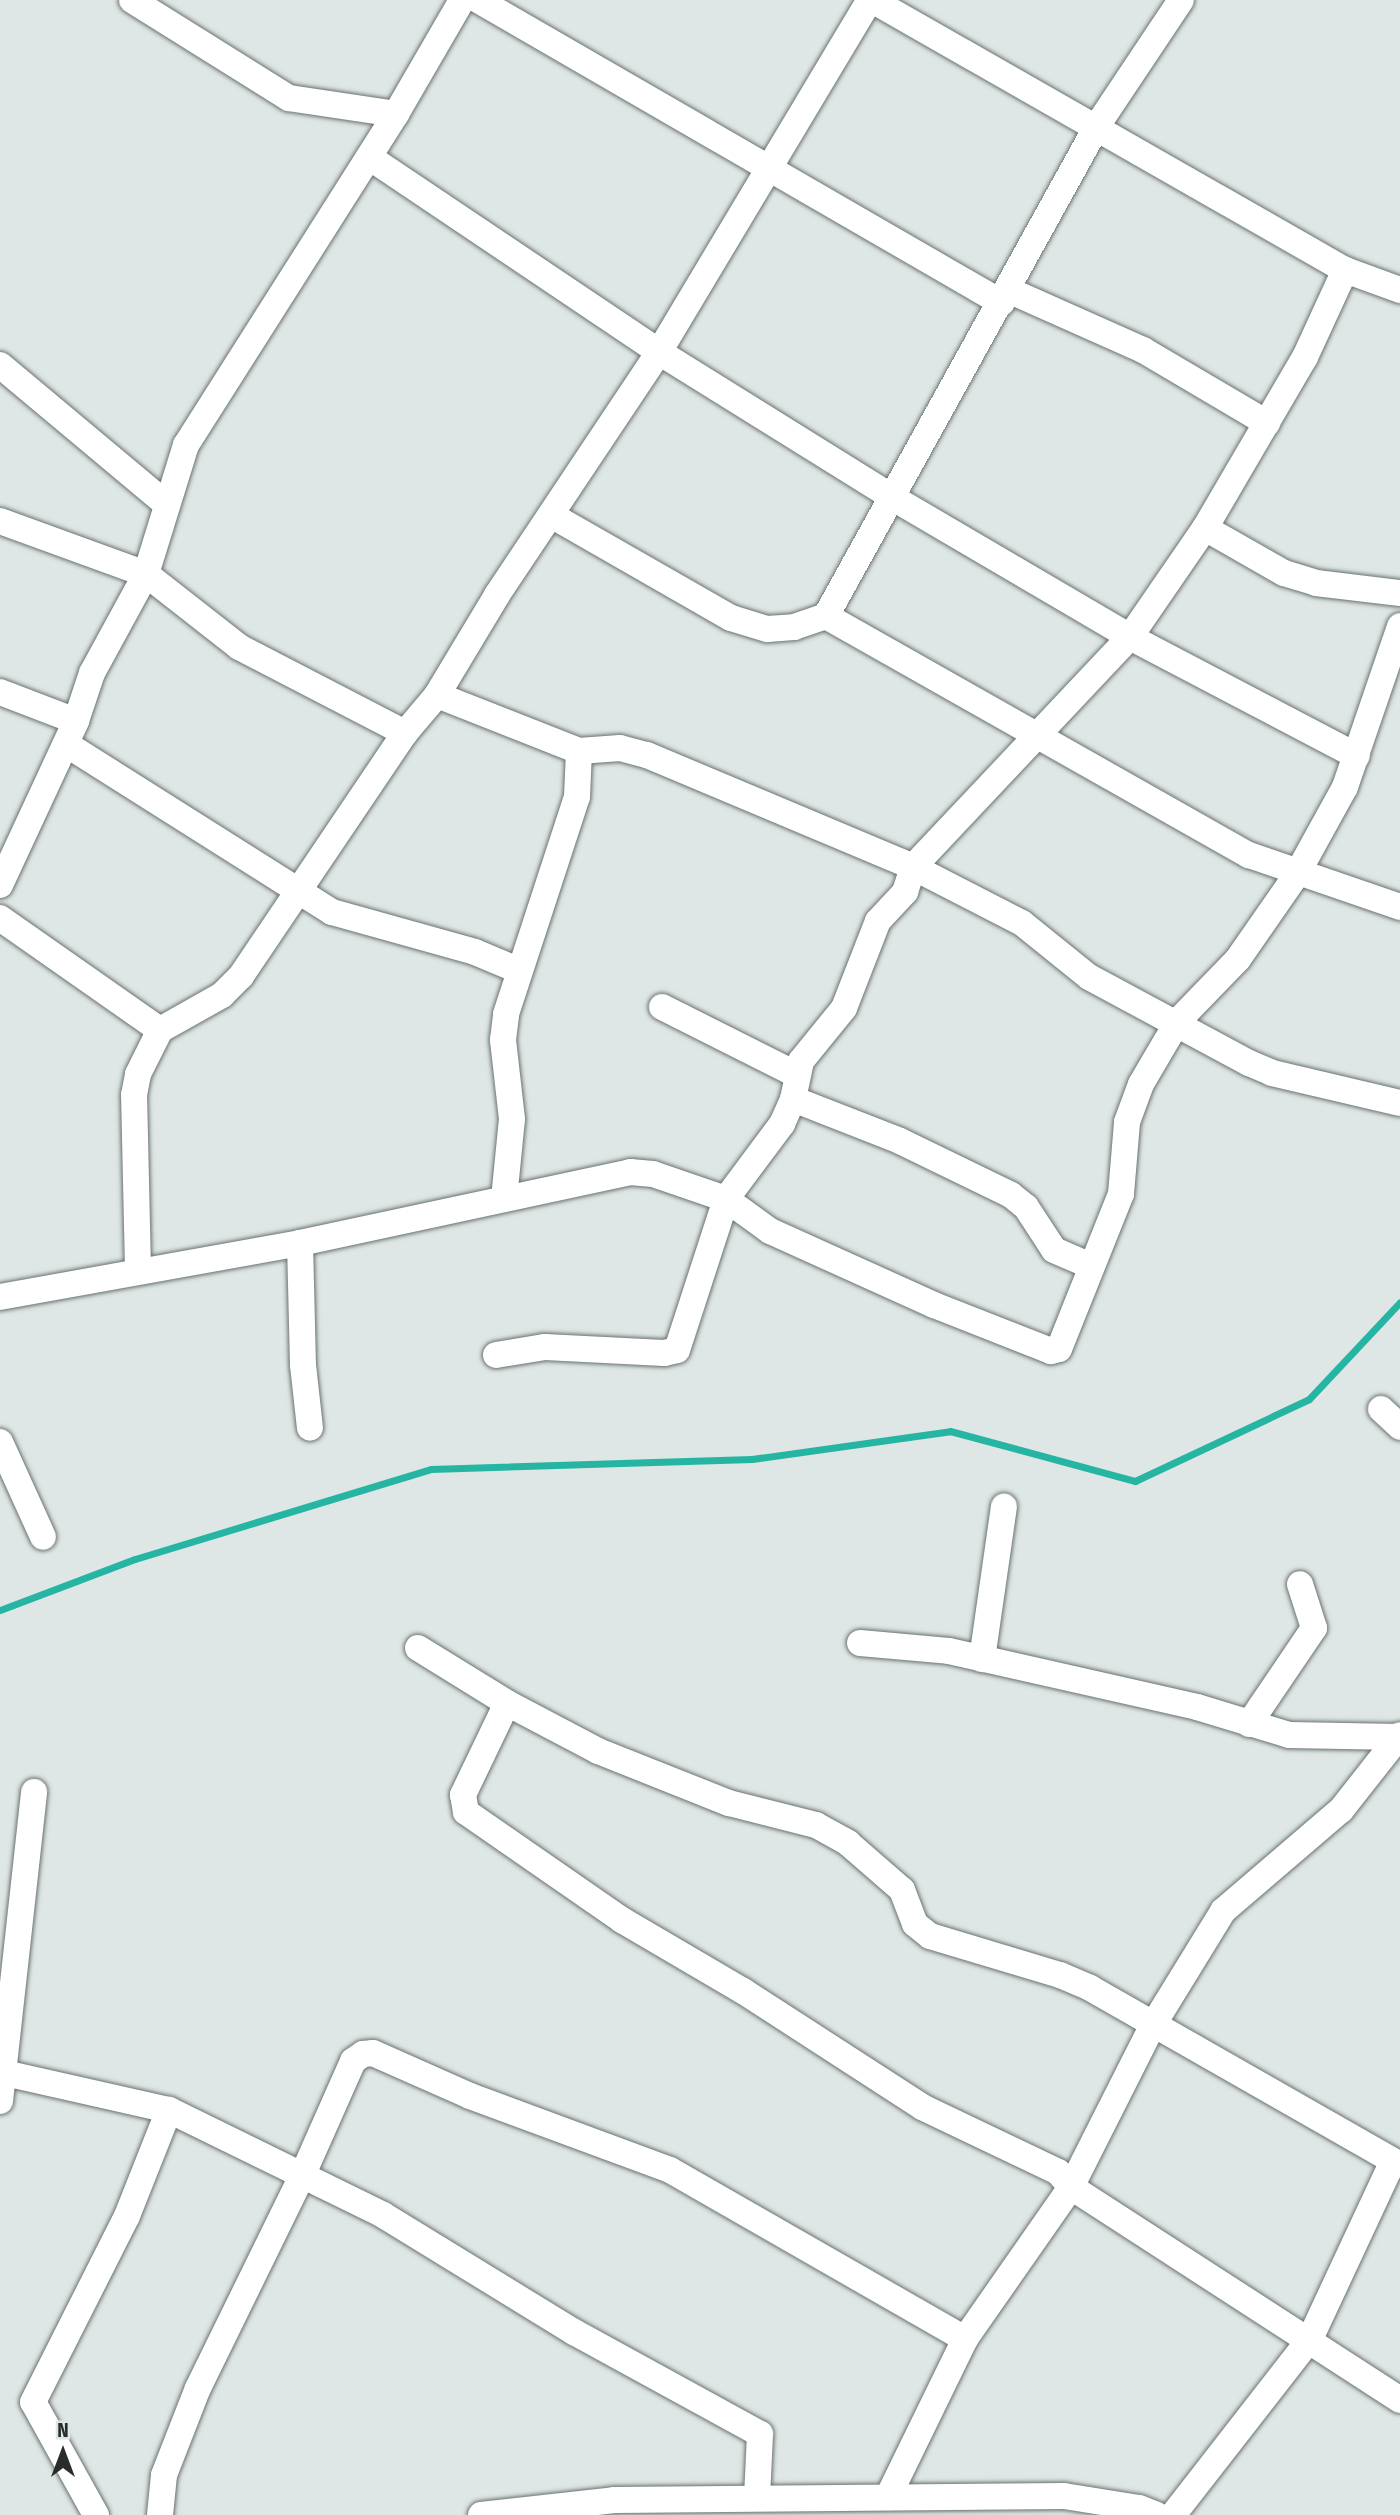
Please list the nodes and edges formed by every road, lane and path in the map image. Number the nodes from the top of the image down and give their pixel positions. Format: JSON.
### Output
{"nodes":[{"id":1,"x":132,"y":0,"type":"edge"},
{"id":2,"x":463,"y":0,"type":"edge"},
{"id":3,"x":478,"y":0,"type":"edge"},
{"id":4,"x":871,"y":0,"type":"edge"},
{"id":5,"x":1181,"y":0,"type":"edge"},
{"id":6,"x":396,"y":114,"type":"junction"},
{"id":7,"x":1097,"y":125,"type":"junction"},
{"id":8,"x":369,"y":157,"type":"junction"},
{"id":9,"x":768,"y":164,"type":"junction"},
{"id":10,"x":1345,"y":270,"type":"junction"},
{"id":11,"x":1400,"y":290,"type":"edge"},
{"id":12,"x":1005,"y":297,"type":"junction"},
{"id":13,"x":659,"y":352,"type":"junction"},
{"id":14,"x":0,"y":365,"type":"edge"},
{"id":15,"x":1267,"y":423,"type":"junction"},
{"id":16,"x":895,"y":499,"type":"junction"},
{"id":17,"x":166,"y":504,"type":"junction"},
{"id":18,"x":551,"y":515,"type":"junction"},
{"id":19,"x":0,"y":521,"type":"edge"},
{"id":20,"x":1205,"y":528,"type":"junction"},
{"id":21,"x":146,"y":574,"type":"junction"},
{"id":22,"x":1400,"y":593,"type":"edge"},
{"id":23,"x":827,"y":616,"type":"junction"},
{"id":24,"x":1400,"y":626,"type":"edge"},
{"id":25,"x":1130,"y":637,"type":"junction"},
{"id":26,"x":0,"y":692,"type":"edge"},
{"id":27,"x":438,"y":695,"type":"junction"},
{"id":28,"x":71,"y":732,"type":"junction"},
{"id":29,"x":405,"y":733,"type":"junction"},
{"id":30,"x":1041,"y":736,"type":"junction"},
{"id":31,"x":579,"y":751,"type":"junction"},
{"id":32,"x":1357,"y":756,"type":"junction"},
{"id":33,"x":913,"y":867,"type":"junction"},
{"id":34,"x":1297,"y":874,"type":"junction"},
{"id":35,"x":0,"y":885,"type":"edge"},
{"id":36,"x":296,"y":889,"type":"junction"},
{"id":37,"x":1400,"y":907,"type":"edge"},
{"id":38,"x":0,"y":918,"type":"edge"},
{"id":39,"x":518,"y":970,"type":"junction"},
{"id":40,"x":662,"y":1007,"type":"dead end"},
{"id":41,"x":1178,"y":1021,"type":"junction"},
{"id":42,"x":160,"y":1030,"type":"junction"},
{"id":43,"x":795,"y":1087,"type":"junction"},
{"id":44,"x":1400,"y":1103,"type":"edge"},
{"id":45,"x":504,"y":1199,"type":"junction"},
{"id":46,"x":726,"y":1199,"type":"junction"},
{"id":47,"x":300,"y":1243,"type":"junction"},
{"id":48,"x":1091,"y":1266,"type":"junction"},
{"id":49,"x":138,"y":1269,"type":"junction"},
{"id":50,"x":0,"y":1297,"type":"edge"},
{"id":51,"x":496,"y":1355,"type":"dead end"},
{"id":52,"x":1381,"y":1409,"type":"dead end"},
{"id":53,"x":1400,"y":1427,"type":"edge"},
{"id":54,"x":310,"y":1428,"type":"dead end"},
{"id":55,"x":0,"y":1443,"type":"edge"},
{"id":56,"x":1004,"y":1507,"type":"dead end"},
{"id":57,"x":43,"y":1537,"type":"dead end"},
{"id":58,"x":1300,"y":1584,"type":"dead end"},
{"id":59,"x":860,"y":1643,"type":"dead end"},
{"id":60,"x":418,"y":1648,"type":"dead end"},
{"id":61,"x":982,"y":1659,"type":"junction"},
{"id":62,"x":507,"y":1703,"type":"junction"},
{"id":63,"x":1249,"y":1724,"type":"junction"},
{"id":64,"x":1399,"y":1736,"type":"edge"},
{"id":65,"x":34,"y":1792,"type":"dead end"},
{"id":66,"x":1153,"y":2025,"type":"junction"},
{"id":67,"x":3,"y":2073,"type":"edge"},
{"id":68,"x":0,"y":2101,"type":"edge"},
{"id":69,"x":169,"y":2110,"type":"junction"},
{"id":70,"x":1397,"y":2163,"type":"edge"},
{"id":71,"x":303,"y":2174,"type":"junction"},
{"id":72,"x":1071,"y":2187,"type":"junction"},
{"id":73,"x":965,"y":2339,"type":"junction"},
{"id":74,"x":1310,"y":2339,"type":"junction"},
{"id":75,"x":1400,"y":2400,"type":"edge"},
{"id":76,"x":888,"y":2497,"type":"junction"},
{"id":77,"x":757,"y":2498,"type":"junction"},
{"id":78,"x":96,"y":2515,"type":"edge"},
{"id":79,"x":160,"y":2515,"type":"edge"},
{"id":80,"x":481,"y":2515,"type":"edge"},
{"id":81,"x":1157,"y":2515,"type":"edge"},
{"id":82,"x":1173,"y":2515,"type":"edge"}],
"edges":[{"from":1,"to":6,"type":"street"},
{"from":2,"to":6,"type":"street"},
{"from":3,"to":9,"type":"street"},
{"from":4,"to":7,"type":"street"},
{"from":4,"to":9,"type":"street"},
{"from":5,"to":7,"type":"street"},
{"from":6,"to":8,"type":"street"},
{"from":7,"to":10,"type":"street"},
{"from":7,"to":12,"type":"street"},
{"from":8,"to":13,"type":"street"},
{"from":8,"to":17,"type":"street"},
{"from":9,"to":12,"type":"street"},
{"from":9,"to":13,"type":"street"},
{"from":10,"to":11,"type":"street"},
{"from":10,"to":15,"type":"street"},
{"from":12,"to":15,"type":"street"},
{"from":12,"to":16,"type":"street"},
{"from":13,"to":16,"type":"street"},
{"from":13,"to":18,"type":"street"},
{"from":14,"to":17,"type":"street"},
{"from":15,"to":20,"type":"street"},
{"from":16,"to":23,"type":"street"},
{"from":16,"to":25,"type":"street"},
{"from":17,"to":21,"type":"street"},
{"from":18,"to":23,"type":"street"},
{"from":18,"to":27,"type":"street"},
{"from":19,"to":21,"type":"street"},
{"from":20,"to":22,"type":"street"},
{"from":20,"to":25,"type":"street"},
{"from":21,"to":28,"type":"street"},
{"from":21,"to":29,"type":"street"},
{"from":23,"to":30,"type":"street"},
{"from":24,"to":32,"type":"street"},
{"from":25,"to":30,"type":"street"},
{"from":25,"to":32,"type":"street"},
{"from":26,"to":28,"type":"street"},
{"from":27,"to":29,"type":"street"},
{"from":27,"to":31,"type":"street"},
{"from":28,"to":35,"type":"street"},
{"from":28,"to":36,"type":"street"},
{"from":29,"to":36,"type":"street"},
{"from":30,"to":33,"type":"street"},
{"from":30,"to":34,"type":"street"},
{"from":31,"to":33,"type":"street"},
{"from":31,"to":39,"type":"street"},
{"from":32,"to":34,"type":"street"},
{"from":33,"to":41,"type":"street"},
{"from":33,"to":43,"type":"street"},
{"from":34,"to":37,"type":"street"},
{"from":34,"to":41,"type":"street"},
{"from":36,"to":39,"type":"street"},
{"from":36,"to":42,"type":"street"},
{"from":38,"to":42,"type":"street"},
{"from":39,"to":45,"type":"street"},
{"from":40,"to":43,"type":"street"},
{"from":41,"to":44,"type":"street"},
{"from":41,"to":48,"type":"street"},
{"from":42,"to":49,"type":"street"},
{"from":43,"to":46,"type":"street"},
{"from":43,"to":48,"type":"street"},
{"from":45,"to":46,"type":"street"},
{"from":45,"to":47,"type":"street"},
{"from":46,"to":48,"type":"street"},
{"from":46,"to":51,"type":"street"},
{"from":47,"to":49,"type":"street"},
{"from":47,"to":54,"type":"street"},
{"from":49,"to":50,"type":"street"},
{"from":52,"to":53,"type":"street"},
{"from":55,"to":57,"type":"street"},
{"from":56,"to":61,"type":"street"},
{"from":58,"to":63,"type":"street"},
{"from":59,"to":61,"type":"street"},
{"from":60,"to":62,"type":"street"},
{"from":61,"to":63,"type":"street"},
{"from":62,"to":66,"type":"street"},
{"from":62,"to":72,"type":"street"},
{"from":63,"to":64,"type":"street"},
{"from":64,"to":66,"type":"street"},
{"from":65,"to":67,"type":"street"},
{"from":66,"to":70,"type":"street"},
{"from":66,"to":72,"type":"street"},
{"from":67,"to":68,"type":"street"},
{"from":67,"to":69,"type":"street"},
{"from":69,"to":71,"type":"street"},
{"from":69,"to":78,"type":"street"},
{"from":70,"to":74,"type":"street"},
{"from":71,"to":73,"type":"street"},
{"from":71,"to":77,"type":"street"},
{"from":71,"to":79,"type":"street"},
{"from":72,"to":73,"type":"street"},
{"from":72,"to":74,"type":"street"},
{"from":73,"to":76,"type":"street"},
{"from":74,"to":75,"type":"street"},
{"from":74,"to":82,"type":"street"},
{"from":76,"to":77,"type":"street"},
{"from":76,"to":81,"type":"street"},
{"from":77,"to":80,"type":"street"}]}
